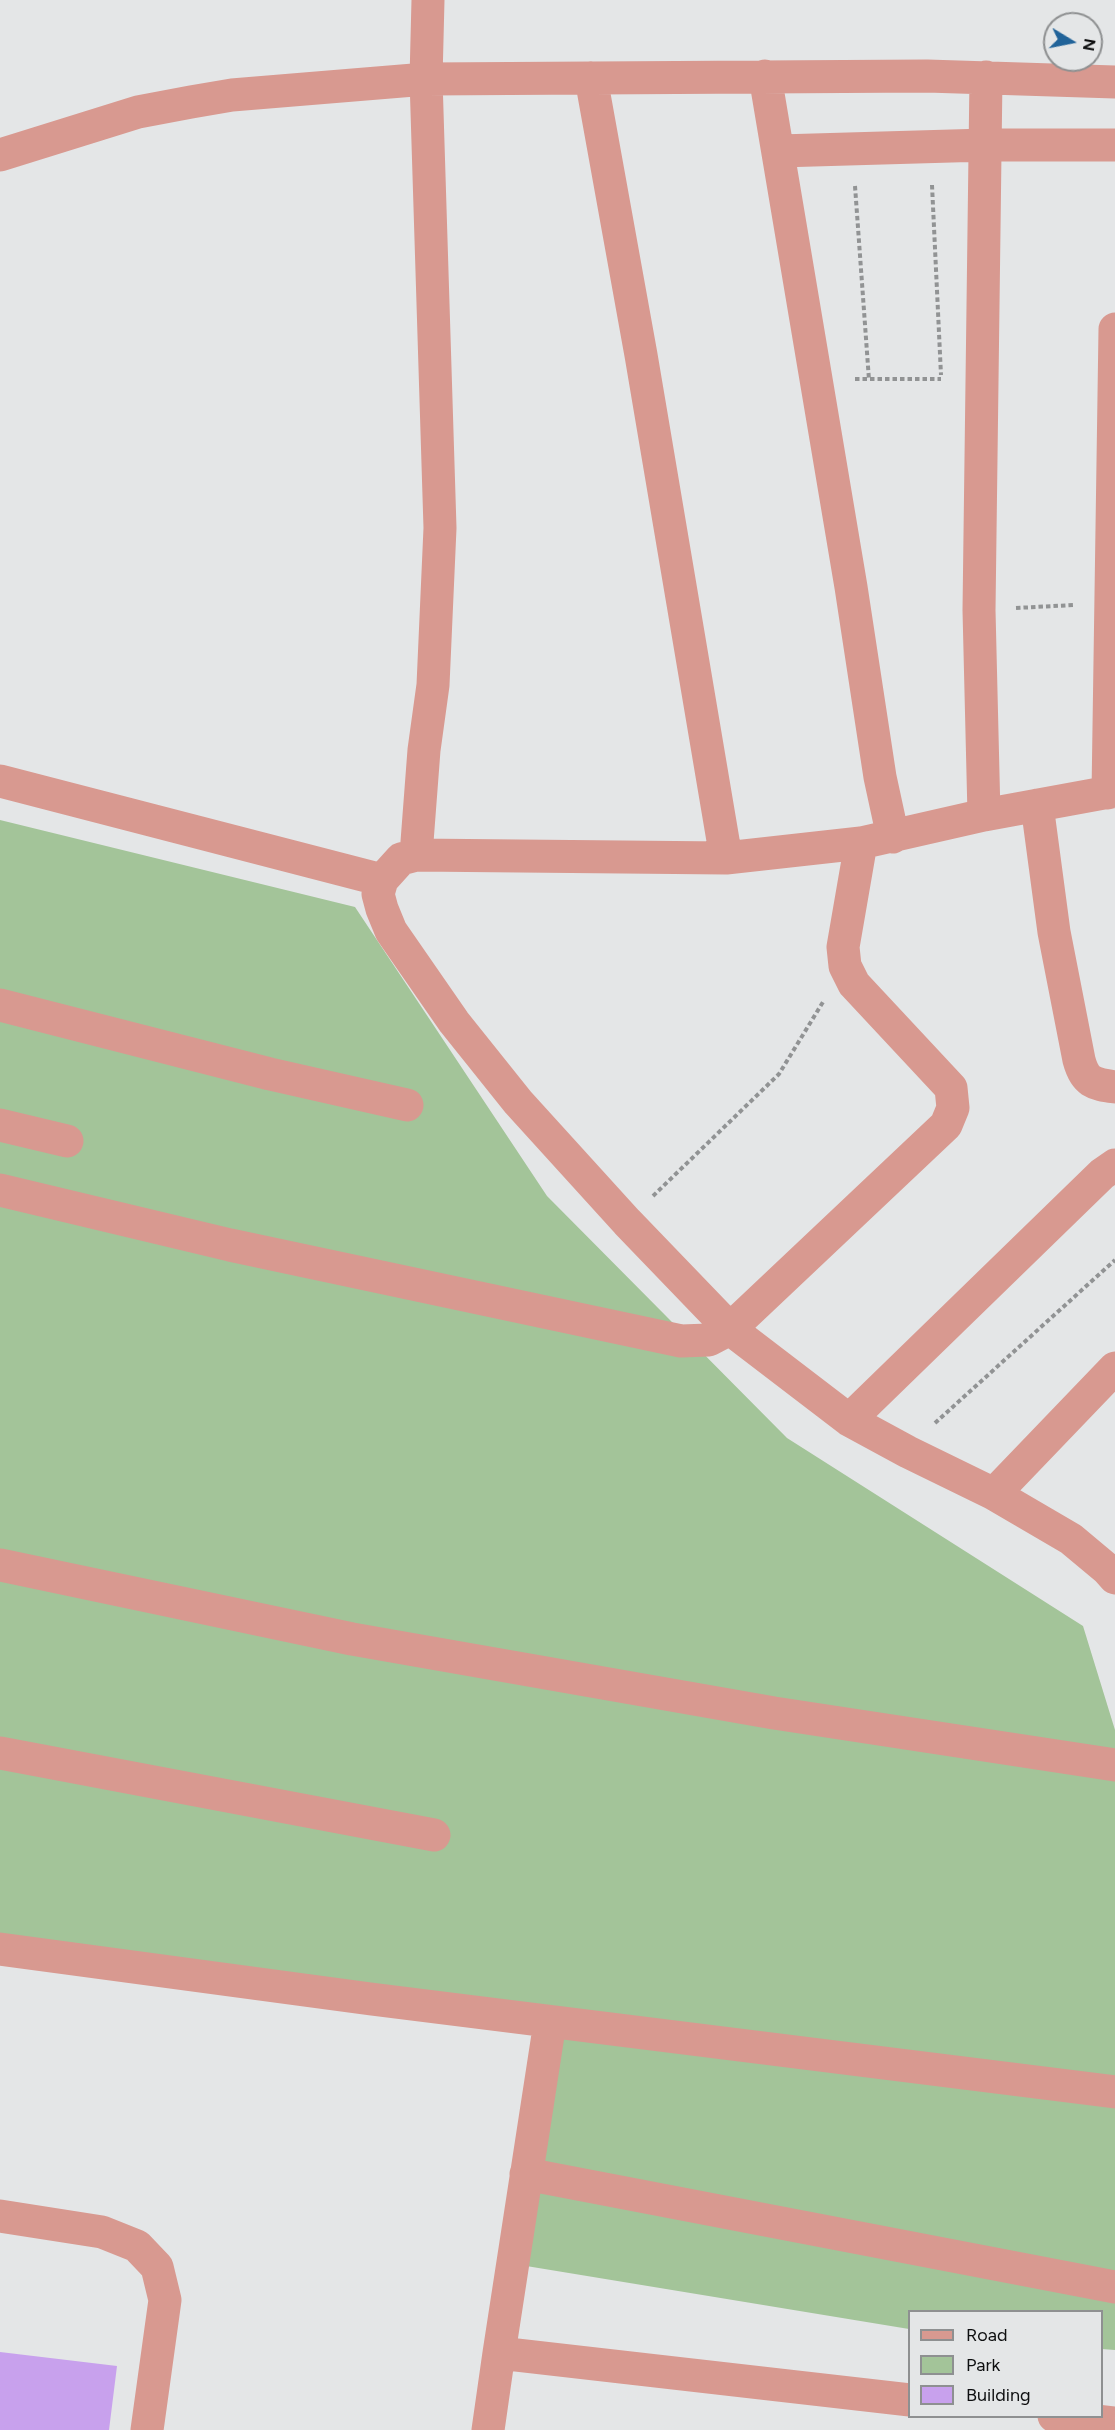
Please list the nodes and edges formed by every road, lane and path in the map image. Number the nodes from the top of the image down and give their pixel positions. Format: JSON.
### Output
{"nodes":[{"id":1,"x":428,"y":0,"type":"edge"},
{"id":2,"x":765,"y":76,"type":"junction"},
{"id":3,"x":986,"y":77,"type":"junction"},
{"id":4,"x":591,"y":78,"type":"junction"},
{"id":5,"x":426,"y":79,"type":"junction"},
{"id":6,"x":1115,"y":82,"type":"edge"},
{"id":7,"x":986,"y":145,"type":"junction"},
{"id":8,"x":1115,"y":145,"type":"edge"},
{"id":9,"x":930,"y":146,"type":"junction"},
{"id":10,"x":853,"y":149,"type":"junction"},
{"id":11,"x":778,"y":151,"type":"junction"},
{"id":12,"x":0,"y":155,"type":"edge"},
{"id":13,"x":1115,"y":329,"type":"edge"},
{"id":14,"x":1110,"y":603,"type":"junction"},
{"id":15,"x":979,"y":610,"type":"junction"},
{"id":16,"x":0,"y":781,"type":"edge"},
{"id":17,"x":1112,"y":792,"type":"edge"},
{"id":18,"x":1037,"y":805,"type":"junction"},
{"id":19,"x":984,"y":815,"type":"junction"},
{"id":20,"x":893,"y":837,"type":"junction"},
{"id":21,"x":861,"y":843,"type":"junction"},
{"id":22,"x":416,"y":855,"type":"junction"},
{"id":23,"x":726,"y":858,"type":"junction"},
{"id":24,"x":382,"y":880,"type":"junction"},
{"id":25,"x":845,"y":966,"type":"junction"},
{"id":26,"x":0,"y":1005,"type":"edge"},
{"id":27,"x":1115,"y":1087,"type":"edge"},
{"id":28,"x":407,"y":1105,"type":"dead end"},
{"id":29,"x":0,"y":1125,"type":"edge"},
{"id":30,"x":67,"y":1141,"type":"dead end"},
{"id":31,"x":1115,"y":1165,"type":"edge"},
{"id":32,"x":0,"y":1190,"type":"edge"},
{"id":33,"x":627,"y":1222,"type":"junction"},
{"id":34,"x":1115,"y":1260,"type":"edge"},
{"id":35,"x":730,"y":1329,"type":"junction"},
{"id":36,"x":1115,"y":1368,"type":"edge"},
{"id":37,"x":849,"y":1420,"type":"junction"},
{"id":38,"x":908,"y":1452,"type":"junction"},
{"id":39,"x":994,"y":1494,"type":"junction"},
{"id":40,"x":0,"y":1565,"type":"edge"},
{"id":41,"x":1115,"y":1578,"type":"edge"},
{"id":42,"x":0,"y":1753,"type":"edge"},
{"id":43,"x":1115,"y":1765,"type":"edge"},
{"id":44,"x":434,"y":1835,"type":"dead end"},
{"id":45,"x":0,"y":1949,"type":"edge"},
{"id":46,"x":550,"y":2022,"type":"junction"},
{"id":47,"x":1115,"y":2092,"type":"edge"},
{"id":48,"x":526,"y":2174,"type":"junction"},
{"id":49,"x":0,"y":2216,"type":"edge"},
{"id":50,"x":1115,"y":2287,"type":"edge"},
{"id":51,"x":499,"y":2353,"type":"junction"},
{"id":52,"x":908,"y":2400,"type":"edge"},
{"id":53,"x":1071,"y":2418,"type":"edge"},
{"id":54,"x":1115,"y":2423,"type":"edge"},
{"id":55,"x":147,"y":2430,"type":"edge"},
{"id":56,"x":489,"y":2430,"type":"edge"}],
"edges":[{"from":1,"to":5,"type":"street"},
{"from":2,"to":3,"type":"street"},
{"from":2,"to":4,"type":"street"},
{"from":2,"to":11,"type":"street"},
{"from":3,"to":6,"type":"street"},
{"from":3,"to":7,"type":"street"},
{"from":4,"to":5,"type":"street"},
{"from":4,"to":23,"type":"street"},
{"from":5,"to":12,"type":"street"},
{"from":5,"to":22,"type":"street"},
{"from":7,"to":8,"type":"street"},
{"from":7,"to":9,"type":"street"},
{"from":7,"to":15,"type":"street"},
{"from":9,"to":10,"type":"street"},
{"from":9,"to":10,"type":"path"},
{"from":10,"to":11,"type":"street"},
{"from":11,"to":20,"type":"street"},
{"from":13,"to":14,"type":"street"},
{"from":14,"to":15,"type":"path"},
{"from":14,"to":17,"type":"street"},
{"from":15,"to":19,"type":"street"},
{"from":16,"to":24,"type":"street"},
{"from":17,"to":18,"type":"street"},
{"from":18,"to":19,"type":"street"},
{"from":18,"to":27,"type":"street"},
{"from":19,"to":20,"type":"street"},
{"from":20,"to":21,"type":"street"},
{"from":21,"to":23,"type":"street"},
{"from":21,"to":25,"type":"street"},
{"from":22,"to":23,"type":"street"},
{"from":22,"to":24,"type":"street"},
{"from":24,"to":33,"type":"street"},
{"from":25,"to":33,"type":"path"},
{"from":25,"to":35,"type":"street"},
{"from":26,"to":28,"type":"street"},
{"from":29,"to":30,"type":"street"},
{"from":31,"to":37,"type":"street"},
{"from":32,"to":35,"type":"street"},
{"from":33,"to":35,"type":"street"},
{"from":34,"to":38,"type":"path"},
{"from":35,"to":37,"type":"street"},
{"from":36,"to":39,"type":"street"},
{"from":37,"to":38,"type":"street"},
{"from":38,"to":39,"type":"street"},
{"from":39,"to":41,"type":"street"},
{"from":40,"to":43,"type":"street"},
{"from":42,"to":44,"type":"street"},
{"from":45,"to":46,"type":"street"},
{"from":46,"to":47,"type":"street"},
{"from":46,"to":48,"type":"street"},
{"from":48,"to":50,"type":"street"},
{"from":48,"to":51,"type":"street"},
{"from":49,"to":55,"type":"street"},
{"from":51,"to":52,"type":"street"},
{"from":51,"to":56,"type":"street"},
{"from":53,"to":54,"type":"street"}]}
